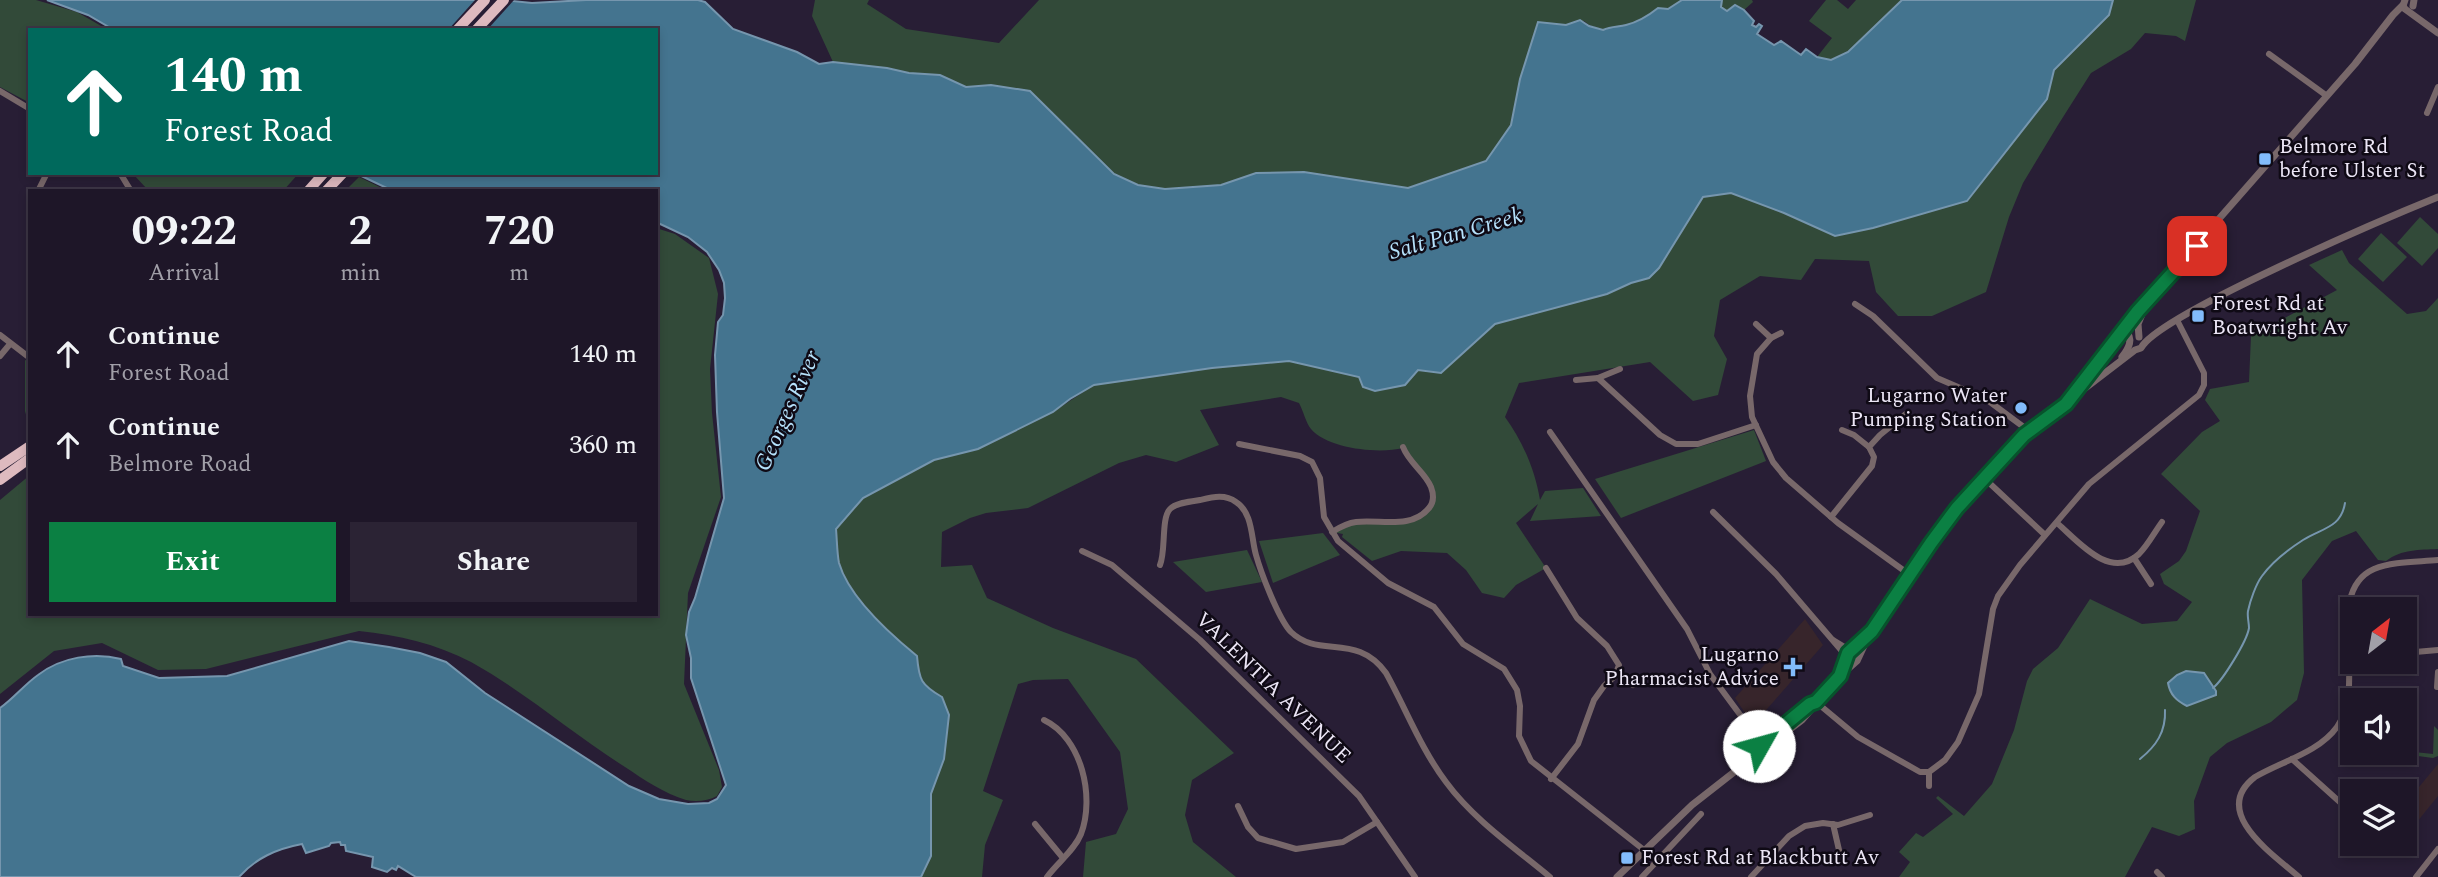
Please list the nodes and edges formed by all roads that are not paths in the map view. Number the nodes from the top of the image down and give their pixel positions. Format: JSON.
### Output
{"nodes":[{"id":1,"x":485,"y":0,"type":"edge"},
{"id":2,"x":504,"y":0,"type":"edge"},
{"id":3,"x":2408,"y":5,"type":"edge"},
{"id":4,"x":459,"y":28,"type":"edge"},
{"id":5,"x":478,"y":28,"type":"edge"},
{"id":6,"x":2438,"y":33,"type":"edge"},
{"id":7,"x":2269,"y":54,"type":"dead end"},
{"id":8,"x":2438,"y":87,"type":"edge"},
{"id":9,"x":0,"y":91,"type":"edge"},
{"id":10,"x":2327,"y":96,"type":"junction"},
{"id":11,"x":28,"y":108,"type":"edge"},
{"id":12,"x":2427,"y":113,"type":"dead end"},
{"id":13,"x":322,"y":175,"type":"edge"},
{"id":14,"x":340,"y":175,"type":"edge"},
{"id":15,"x":310,"y":189,"type":"edge"},
{"id":16,"x":328,"y":189,"type":"edge"},
{"id":17,"x":2438,"y":197,"type":"edge"},
{"id":18,"x":2147,"y":303,"type":"junction"},
{"id":19,"x":1855,"y":304,"type":"dead end"},
{"id":20,"x":2177,"y":320,"type":"junction"},
{"id":21,"x":1756,"y":324,"type":"dead end"},
{"id":22,"x":2125,"y":330,"type":"junction"},
{"id":23,"x":1781,"y":333,"type":"dead end"},
{"id":24,"x":0,"y":335,"type":"edge"},
{"id":25,"x":1771,"y":338,"type":"junction"},
{"id":26,"x":2141,"y":339,"type":"junction"},
{"id":27,"x":10,"y":344,"type":"junction"},
{"id":28,"x":2132,"y":345,"type":"junction"},
{"id":29,"x":0,"y":356,"type":"edge"},
{"id":30,"x":28,"y":357,"type":"edge"},
{"id":31,"x":1619,"y":369,"type":"dead end"},
{"id":32,"x":1598,"y":378,"type":"junction"},
{"id":33,"x":1576,"y":380,"type":"dead end"},
{"id":34,"x":2066,"y":404,"type":"junction"},
{"id":35,"x":1907,"y":412,"type":"dead end"},
{"id":36,"x":1756,"y":425,"type":"junction"},
{"id":37,"x":1842,"y":430,"type":"dead end"},
{"id":38,"x":2029,"y":431,"type":"junction"},
{"id":39,"x":1550,"y":432,"type":"dead end"},
{"id":40,"x":1239,"y":444,"type":"dead end"},
{"id":41,"x":28,"y":447,"type":"edge"},
{"id":42,"x":1403,"y":447,"type":"dead end"},
{"id":43,"x":1869,"y":447,"type":"junction"},
{"id":44,"x":28,"y":459,"type":"edge"},
{"id":45,"x":0,"y":466,"type":"edge"},
{"id":46,"x":1984,"y":478,"type":"junction"},
{"id":47,"x":0,"y":480,"type":"edge"},
{"id":48,"x":1713,"y":512,"type":"dead end"},
{"id":49,"x":1831,"y":517,"type":"junction"},
{"id":50,"x":2162,"y":522,"type":"dead end"},
{"id":51,"x":2057,"y":523,"type":"junction"},
{"id":52,"x":1332,"y":532,"type":"junction"},
{"id":53,"x":2045,"y":535,"type":"junction"},
{"id":54,"x":1082,"y":551,"type":"dead end"},
{"id":55,"x":2134,"y":558,"type":"junction"},
{"id":56,"x":2438,"y":560,"type":"edge"},
{"id":57,"x":1160,"y":565,"type":"dead end"},
{"id":58,"x":1546,"y":568,"type":"dead end"},
{"id":59,"x":1910,"y":575,"type":"junction"},
{"id":60,"x":2151,"y":584,"type":"dead end"},
{"id":61,"x":2350,"y":597,"type":"edge"},
{"id":62,"x":2438,"y":650,"type":"edge"},
{"id":63,"x":2417,"y":652,"type":"edge"},
{"id":64,"x":1852,"y":656,"type":"junction"},
{"id":65,"x":2438,"y":671,"type":"edge"},
{"id":66,"x":1617,"y":673,"type":"junction"},
{"id":67,"x":1633,"y":685,"type":"dead end"},
{"id":68,"x":2437,"y":687,"type":"edge"},
{"id":69,"x":1816,"y":702,"type":"junction"},
{"id":70,"x":1044,"y":720,"type":"dead end"},
{"id":71,"x":2340,"y":722,"type":"edge"},
{"id":72,"x":1764,"y":747,"type":"junction"},
{"id":73,"x":2292,"y":759,"type":"junction"},
{"id":74,"x":1929,"y":772,"type":"junction"},
{"id":75,"x":1551,"y":779,"type":"junction"},
{"id":76,"x":1929,"y":786,"type":"dead end"},
{"id":77,"x":2340,"y":802,"type":"edge"},
{"id":78,"x":1238,"y":806,"type":"dead end"},
{"id":79,"x":1701,"y":814,"type":"dead end"},
{"id":80,"x":1870,"y":815,"type":"dead end"},
{"id":81,"x":1377,"y":822,"type":"junction"},
{"id":82,"x":1035,"y":824,"type":"dead end"},
{"id":83,"x":1833,"y":824,"type":"junction"},
{"id":84,"x":1644,"y":850,"type":"junction"},
{"id":85,"x":1839,"y":850,"type":"dead end"},
{"id":86,"x":2438,"y":850,"type":"edge"},
{"id":87,"x":1063,"y":858,"type":"junction"},
{"id":88,"x":1047,"y":877,"type":"edge"},
{"id":89,"x":1415,"y":877,"type":"edge"},
{"id":90,"x":1550,"y":877,"type":"edge"},
{"id":91,"x":1616,"y":877,"type":"edge"},
{"id":92,"x":1642,"y":877,"type":"edge"},
{"id":93,"x":1751,"y":877,"type":"edge"},
{"id":94,"x":2299,"y":877,"type":"edge"},
{"id":95,"x":2416,"y":877,"type":"edge"}],
"edges":[{"from":1,"to":4,"type":"highway"},
{"from":2,"to":5,"type":"highway"},
{"from":3,"to":6,"type":"street"},
{"from":3,"to":10,"type":"street"},
{"from":7,"to":10,"type":"street"},
{"from":8,"to":12,"type":"street"},
{"from":9,"to":11,"type":"street"},
{"from":10,"to":18,"type":"street"},
{"from":13,"to":15,"type":"highway"},
{"from":14,"to":16,"type":"highway"},
{"from":17,"to":20,"type":"street"},
{"from":18,"to":22,"type":"street"},
{"from":18,"to":26,"type":"street"},
{"from":19,"to":38,"type":"street"},
{"from":20,"to":26,"type":"street"},
{"from":20,"to":51,"type":"street"},
{"from":21,"to":25,"type":"street"},
{"from":22,"to":28,"type":"street"},
{"from":22,"to":34,"type":"street"},
{"from":23,"to":25,"type":"street"},
{"from":24,"to":27,"type":"street"},
{"from":25,"to":36,"type":"street"},
{"from":26,"to":28,"type":"street"},
{"from":26,"to":28,"type":"street"},
{"from":27,"to":29,"type":"street"},
{"from":27,"to":30,"type":"street"},
{"from":28,"to":34,"type":"street"},
{"from":31,"to":32,"type":"street"},
{"from":32,"to":33,"type":"street"},
{"from":32,"to":36,"type":"street"},
{"from":34,"to":38,"type":"street"},
{"from":35,"to":43,"type":"street"},
{"from":36,"to":49,"type":"street"},
{"from":37,"to":43,"type":"street"},
{"from":38,"to":46,"type":"street"},
{"from":39,"to":72,"type":"street"},
{"from":40,"to":52,"type":"street"},
{"from":41,"to":45,"type":"highway"},
{"from":42,"to":52,"type":"street"},
{"from":43,"to":49,"type":"street"},
{"from":44,"to":47,"type":"highway"},
{"from":46,"to":53,"type":"street"},
{"from":46,"to":59,"type":"street"},
{"from":48,"to":64,"type":"street"},
{"from":49,"to":59,"type":"street"},
{"from":50,"to":55,"type":"street"},
{"from":51,"to":53,"type":"street"},
{"from":51,"to":55,"type":"street"},
{"from":52,"to":75,"type":"street"},
{"from":53,"to":74,"type":"street"},
{"from":54,"to":81,"type":"street","name":"VALENTIA AVENUE"},
{"from":55,"to":60,"type":"street"},
{"from":56,"to":61,"type":"street"},
{"from":57,"to":90,"type":"street"},
{"from":58,"to":66,"type":"street"},
{"from":59,"to":64,"type":"street"},
{"from":62,"to":63,"type":"street"},
{"from":64,"to":69,"type":"street"},
{"from":65,"to":68,"type":"street"},
{"from":66,"to":67,"type":"street"},
{"from":66,"to":75,"type":"street"},
{"from":69,"to":72,"type":"street"},
{"from":69,"to":74,"type":"street"},
{"from":70,"to":87,"type":"street"},
{"from":71,"to":73,"type":"street"},
{"from":72,"to":84,"type":"street"},
{"from":73,"to":77,"type":"street"},
{"from":73,"to":94,"type":"street"},
{"from":74,"to":76,"type":"street"},
{"from":75,"to":84,"type":"street"},
{"from":78,"to":81,"type":"street"},
{"from":79,"to":92,"type":"street"},
{"from":80,"to":83,"type":"street"},
{"from":81,"to":89,"type":"street","name":"VALENTIA AVENUE"},
{"from":82,"to":87,"type":"street"},
{"from":83,"to":85,"type":"street"},
{"from":83,"to":93,"type":"street"},
{"from":84,"to":91,"type":"street"},
{"from":86,"to":95,"type":"street"},
{"from":87,"to":88,"type":"street"}]}
